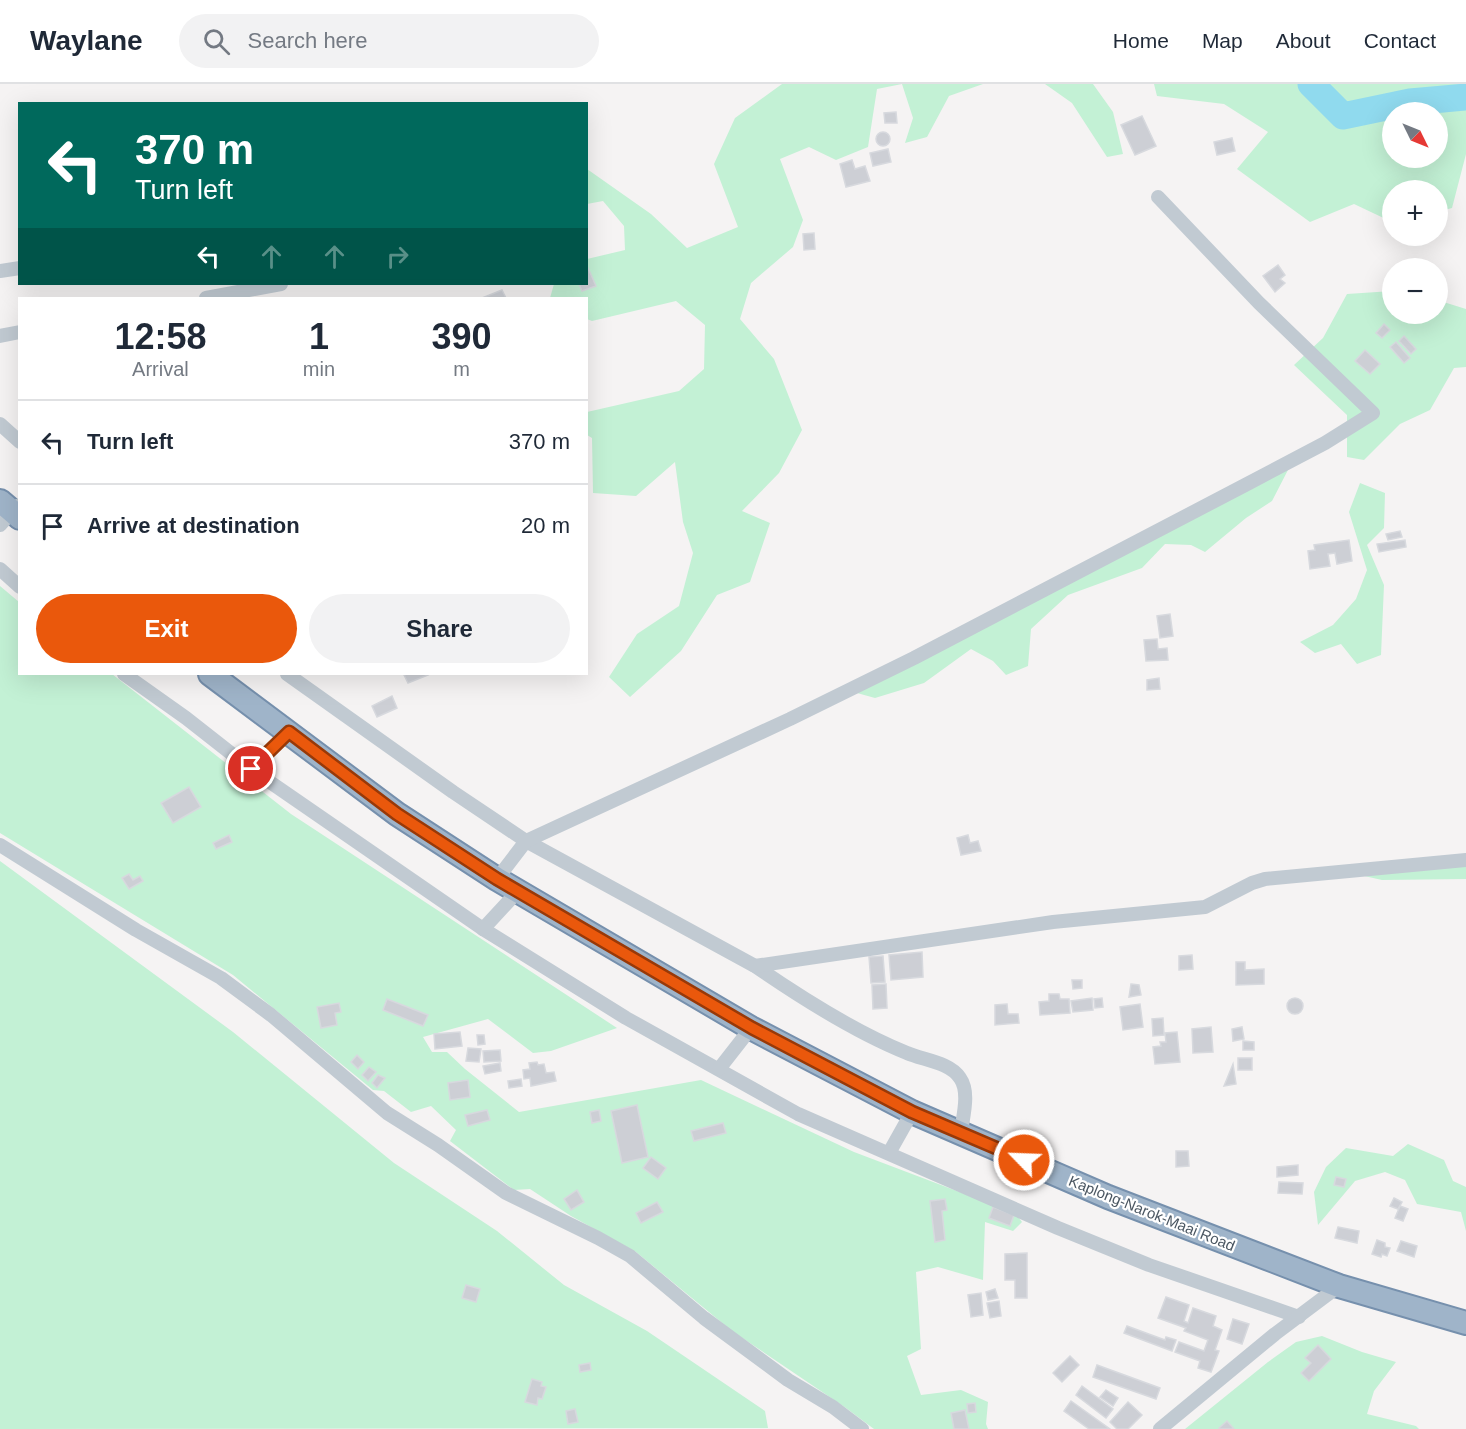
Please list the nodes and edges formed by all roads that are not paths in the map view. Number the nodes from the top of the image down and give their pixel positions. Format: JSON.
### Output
{"nodes":[{"id":1,"x":1158,"y":197,"type":"dead end"},
{"id":2,"x":18,"y":268,"type":"edge"},
{"id":3,"x":0,"y":271,"type":"edge"},
{"id":4,"x":276,"y":285,"type":"edge"},
{"id":5,"x":211,"y":297,"type":"edge"},
{"id":6,"x":18,"y":333,"type":"edge"},
{"id":7,"x":0,"y":336,"type":"edge"},
{"id":8,"x":0,"y":424,"type":"edge"},
{"id":9,"x":18,"y":440,"type":"edge"},
{"id":10,"x":0,"y":569,"type":"edge"},
{"id":11,"x":18,"y":585,"type":"edge"},
{"id":12,"x":125,"y":675,"type":"edge"},
{"id":13,"x":211,"y":675,"type":"edge"},
{"id":14,"x":288,"y":675,"type":"edge"},
{"id":15,"x":289,"y":732,"type":"junction"},
{"id":16,"x":251,"y":769,"type":"junction"},
{"id":17,"x":526,"y":841,"type":"junction"},
{"id":18,"x":0,"y":845,"type":"edge"},
{"id":19,"x":1466,"y":860,"type":"edge"},
{"id":20,"x":497,"y":879,"type":"junction"},
{"id":21,"x":519,"y":890,"type":"junction"},
{"id":22,"x":483,"y":929,"type":"junction"},
{"id":23,"x":755,"y":966,"type":"junction"},
{"id":24,"x":752,"y":1028,"type":"junction"},
{"id":25,"x":719,"y":1069,"type":"junction"},
{"id":26,"x":912,"y":1112,"type":"junction"},
{"id":27,"x":961,"y":1132,"type":"junction"},
{"id":28,"x":889,"y":1153,"type":"junction"},
{"id":29,"x":1339,"y":1286,"type":"junction"},
{"id":30,"x":1299,"y":1317,"type":"junction"},
{"id":31,"x":1466,"y":1323,"type":"edge"},
{"id":32,"x":862,"y":1429,"type":"edge"},
{"id":33,"x":1160,"y":1429,"type":"edge"}],
"edges":[{"from":1,"to":17,"type":"street"},
{"from":2,"to":3,"type":"street"},
{"from":4,"to":5,"type":"street"},
{"from":6,"to":7,"type":"street"},
{"from":8,"to":9,"type":"street"},
{"from":10,"to":11,"type":"street"},
{"from":12,"to":16,"type":"street"},
{"from":13,"to":15,"type":"highway","name":"Kaplong-Narok-Maai Road"},
{"from":14,"to":17,"type":"street"},
{"from":15,"to":16,"type":"street"},
{"from":15,"to":20,"type":"highway","name":"Kaplong-Narok-Maai Road"},
{"from":16,"to":22,"type":"street"},
{"from":17,"to":20,"type":"street"},
{"from":17,"to":23,"type":"street"},
{"from":18,"to":32,"type":"street"},
{"from":19,"to":23,"type":"street"},
{"from":20,"to":21,"type":"highway","name":"Kaplong-Narok-Maai Road"},
{"from":21,"to":22,"type":"street"},
{"from":21,"to":24,"type":"highway","name":"Kaplong-Narok-Maai Road"},
{"from":22,"to":25,"type":"street"},
{"from":23,"to":27,"type":"street"},
{"from":24,"to":25,"type":"street"},
{"from":24,"to":26,"type":"highway","name":"Kaplong-Narok-Maai Road"},
{"from":25,"to":28,"type":"street"},
{"from":26,"to":27,"type":"highway","name":"Kaplong-Narok-Maai Road"},
{"from":26,"to":28,"type":"street"},
{"from":27,"to":29,"type":"highway","name":"Kaplong-Narok-Maai Road"},
{"from":28,"to":30,"type":"street"},
{"from":29,"to":30,"type":"street"},
{"from":29,"to":31,"type":"highway","name":"Kaplong-Narok-Maai Road"},
{"from":30,"to":33,"type":"street"}]}
